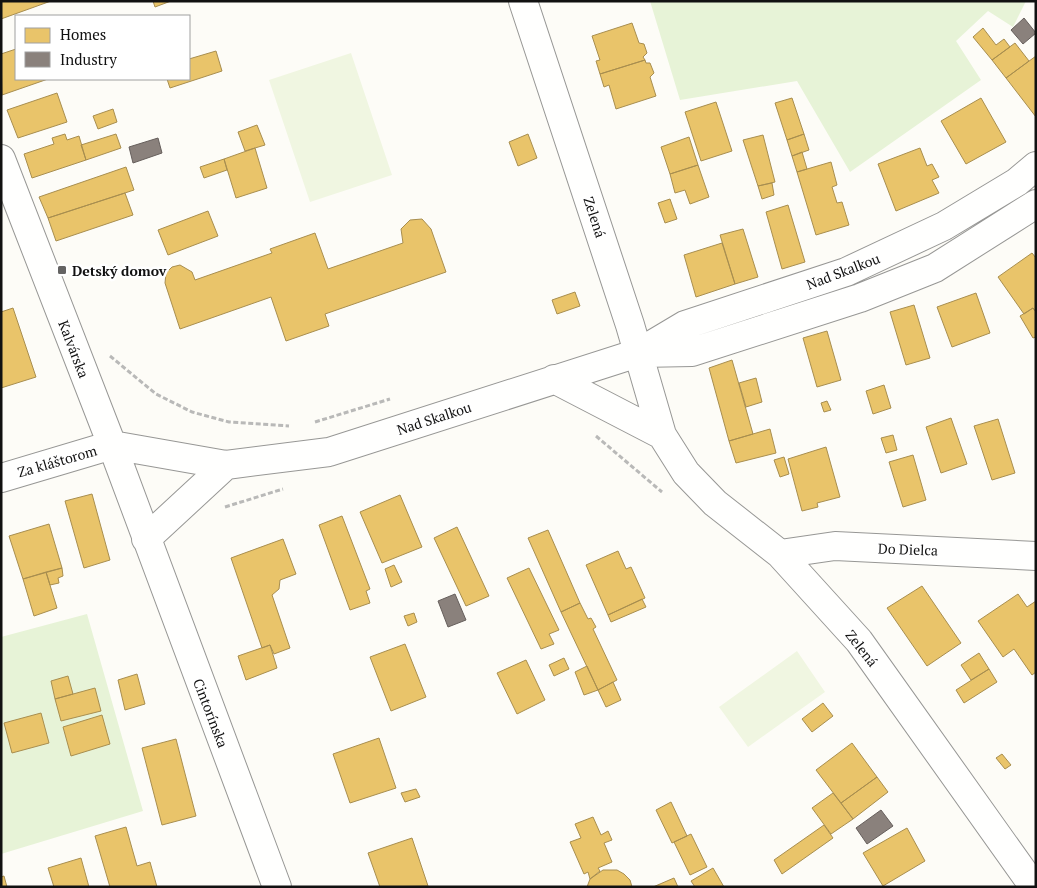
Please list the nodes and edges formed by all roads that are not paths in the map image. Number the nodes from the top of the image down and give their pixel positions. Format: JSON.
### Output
{"nodes":[{"id":1,"x":523,"y":1,"type":"edge"},
{"id":2,"x":1,"y":159,"type":"edge"},
{"id":3,"x":1036,"y":166,"type":"edge"},
{"id":4,"x":1036,"y":204,"type":"edge"},
{"id":5,"x":638,"y":353,"type":"junction"},
{"id":6,"x":554,"y":379,"type":"junction"},
{"id":7,"x":662,"y":435,"type":"junction"},
{"id":8,"x":112,"y":445,"type":"junction"},
{"id":9,"x":226,"y":465,"type":"junction"},
{"id":10,"x":1,"y":478,"type":"edge"},
{"id":11,"x":146,"y":539,"type":"junction"},
{"id":12,"x":780,"y":554,"type":"junction"},
{"id":13,"x":1036,"y":556,"type":"edge"},
{"id":14,"x":277,"y":887,"type":"edge"},
{"id":15,"x":1034,"y":887,"type":"edge"}],
"edges":[{"from":1,"to":5,"type":"street","name":"Zelená"},
{"from":2,"to":8,"type":"street","name":"Kalvárska"},
{"from":3,"to":5,"type":"street","name":"Nad Skalkou"},
{"from":4,"to":5,"type":"street","name":"Nad Skalkou"},
{"from":5,"to":6,"type":"street","name":"Nad Skalkou"},
{"from":5,"to":7,"type":"street","name":"Zelená"},
{"from":6,"to":7,"type":"street"},
{"from":6,"to":9,"type":"street","name":"Nad Skalkou"},
{"from":7,"to":12,"type":"street","name":"Zelená"},
{"from":8,"to":9,"type":"street","name":"Nad Skalkou"},
{"from":8,"to":10,"type":"street","name":"Za kláštorom"},
{"from":8,"to":11,"type":"street","name":"Kalvárska"},
{"from":9,"to":11,"type":"street"},
{"from":11,"to":14,"type":"street","name":"Cintorínska"},
{"from":12,"to":13,"type":"street","name":"Do Dielca"},
{"from":12,"to":15,"type":"street","name":"Zelená"}]}
